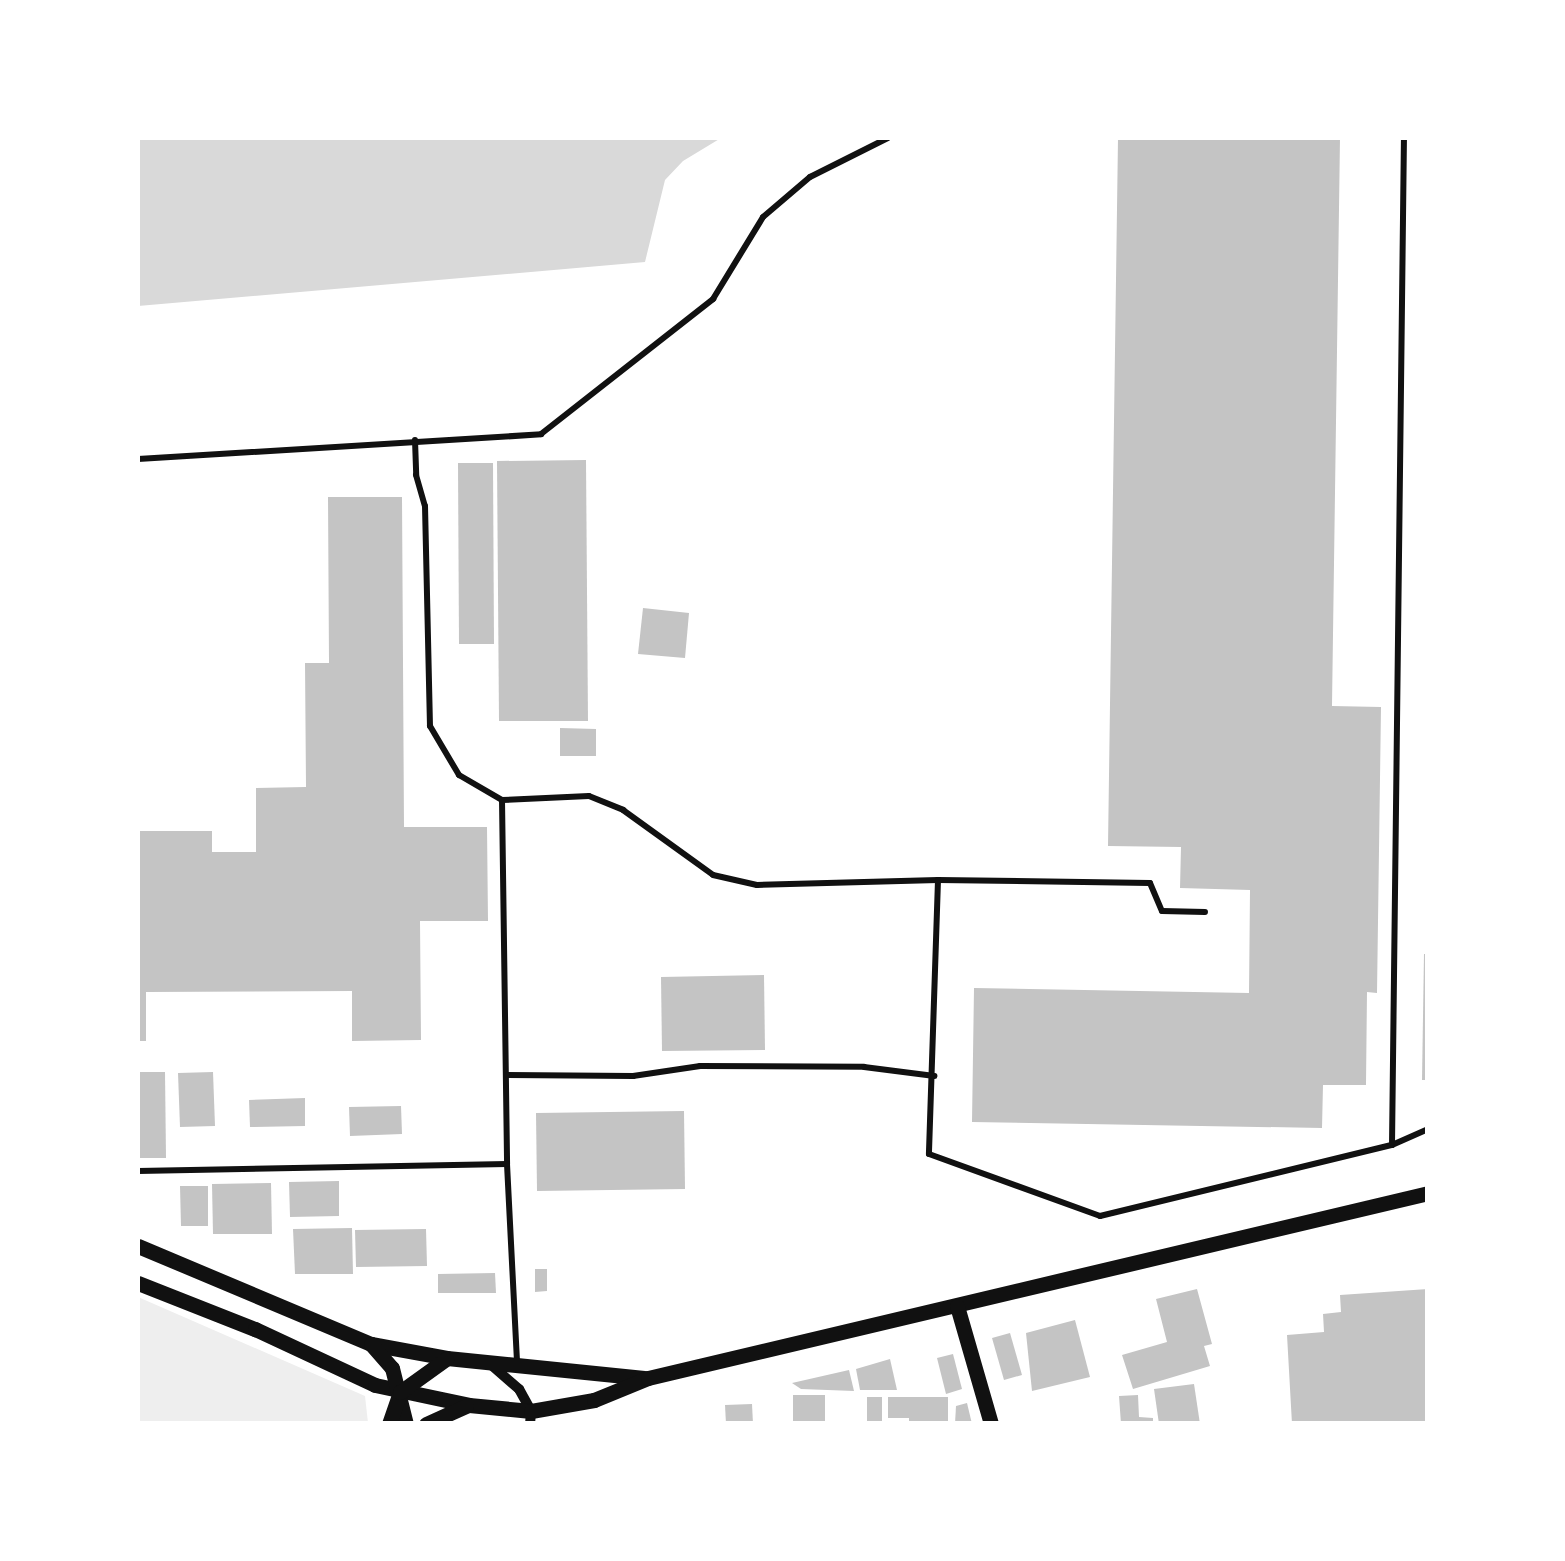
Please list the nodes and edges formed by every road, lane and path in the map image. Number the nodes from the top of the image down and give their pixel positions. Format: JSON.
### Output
{"nodes":[{"id":1,"x":888,"y":138,"type":"edge"},
{"id":2,"x":1404,"y":138,"type":"edge"},
{"id":3,"x":415,"y":440,"type":"junction"},
{"id":4,"x":138,"y":459,"type":"edge"},
{"id":5,"x":502,"y":800,"type":"junction"},
{"id":6,"x":938,"y":880,"type":"junction"},
{"id":7,"x":1204,"y":912,"type":"dead end"},
{"id":8,"x":506,"y":1075,"type":"junction"},
{"id":9,"x":934,"y":1076,"type":"junction"},
{"id":10,"x":1428,"y":1129,"type":"edge"},
{"id":11,"x":1392,"y":1146,"type":"junction"},
{"id":12,"x":507,"y":1164,"type":"junction"},
{"id":13,"x":138,"y":1170,"type":"edge"},
{"id":14,"x":1428,"y":1193,"type":"edge"},
{"id":15,"x":138,"y":1246,"type":"edge"},
{"id":16,"x":138,"y":1283,"type":"edge"},
{"id":17,"x":958,"y":1306,"type":"junction"},
{"id":18,"x":371,"y":1344,"type":"junction"},
{"id":19,"x":447,"y":1358,"type":"junction"},
{"id":20,"x":488,"y":1362,"type":"junction"},
{"id":21,"x":516,"y":1365,"type":"junction"},
{"id":22,"x":648,"y":1378,"type":"junction"},
{"id":23,"x":400,"y":1392,"type":"junction"},
{"id":24,"x":469,"y":1405,"type":"junction"},
{"id":25,"x":530,"y":1417,"type":"edge"},
{"id":26,"x":389,"y":1424,"type":"edge"},
{"id":27,"x":406,"y":1424,"type":"edge"},
{"id":28,"x":426,"y":1424,"type":"edge"},
{"id":29,"x":991,"y":1424,"type":"edge"}],
"edges":[{"from":1,"to":3,"type":"lane"},
{"from":2,"to":11,"type":"lane"},
{"from":3,"to":4,"type":"lane"},
{"from":3,"to":5,"type":"lane"},
{"from":5,"to":6,"type":"lane"},
{"from":5,"to":8,"type":"lane"},
{"from":6,"to":7,"type":"lane"},
{"from":6,"to":9,"type":"lane"},
{"from":8,"to":9,"type":"lane"},
{"from":8,"to":12,"type":"lane"},
{"from":9,"to":11,"type":"lane"},
{"from":10,"to":11,"type":"lane"},
{"from":12,"to":13,"type":"lane"},
{"from":12,"to":21,"type":"lane"},
{"from":14,"to":17,"type":"street"},
{"from":15,"to":18,"type":"street"},
{"from":16,"to":23,"type":"street"},
{"from":17,"to":22,"type":"street"},
{"from":17,"to":29,"type":"street"},
{"from":18,"to":19,"type":"street"},
{"from":18,"to":23,"type":"street"},
{"from":19,"to":20,"type":"street"},
{"from":19,"to":23,"type":"street"},
{"from":20,"to":21,"type":"street"},
{"from":20,"to":25,"type":"street"},
{"from":21,"to":22,"type":"street"},
{"from":22,"to":25,"type":"street"},
{"from":23,"to":24,"type":"street"},
{"from":23,"to":26,"type":"street"},
{"from":23,"to":27,"type":"street"},
{"from":24,"to":25,"type":"street"},
{"from":24,"to":28,"type":"street"}]}
